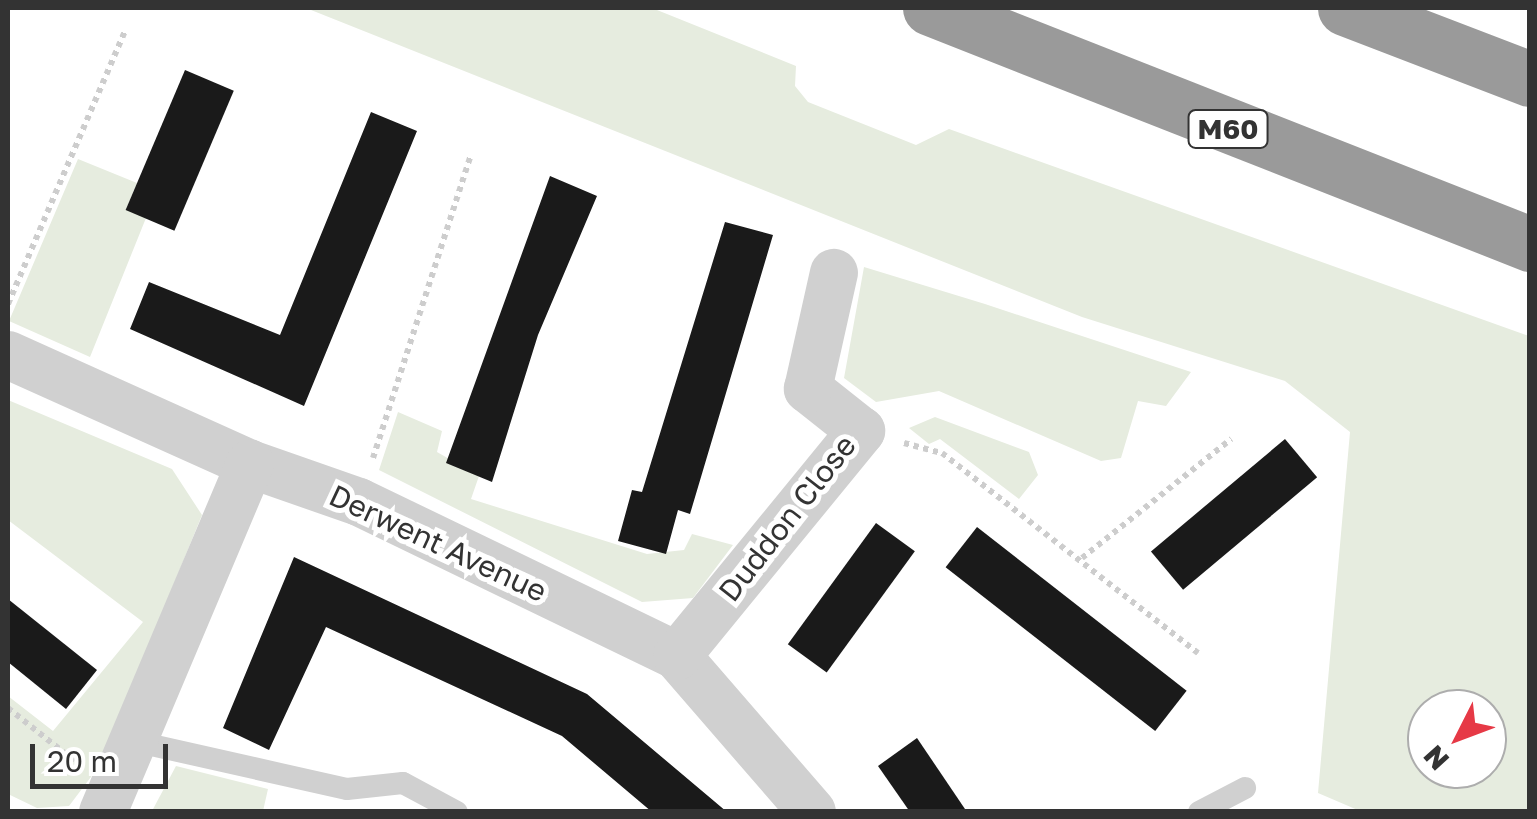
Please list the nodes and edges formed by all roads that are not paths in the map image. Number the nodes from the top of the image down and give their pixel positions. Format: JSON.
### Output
{"nodes":[{"id":1,"x":930,"y":8,"type":"edge"},
{"id":2,"x":1345,"y":8,"type":"edge"},
{"id":3,"x":1530,"y":79,"type":"edge"},
{"id":4,"x":1530,"y":244,"type":"edge"},
{"id":5,"x":834,"y":273,"type":"dead end"},
{"id":6,"x":8,"y":355,"type":"edge"},
{"id":7,"x":250,"y":464,"type":"junction"},
{"id":8,"x":677,"y":656,"type":"junction"},
{"id":9,"x":138,"y":742,"type":"junction"},
{"id":10,"x":1244,"y":788,"type":"dead end"},
{"id":11,"x":108,"y":802,"type":"edge"},
{"id":12,"x":457,"y":812,"type":"edge"},
{"id":13,"x":812,"y":812,"type":"edge"},
{"id":14,"x":1199,"y":812,"type":"edge"}],
"edges":[{"from":1,"to":4,"type":"highway","number":"M60"},
{"from":2,"to":3,"type":"highway"},
{"from":5,"to":8,"type":"street","name":"Duddon Close"},
{"from":6,"to":7,"type":"street","name":"Derwent Avenue"},
{"from":7,"to":8,"type":"street","name":"Derwent Avenue"},
{"from":7,"to":9,"type":"street"},
{"from":8,"to":13,"type":"street","name":"Derwent Avenue"},
{"from":9,"to":11,"type":"street"},
{"from":9,"to":12,"type":"lane"},
{"from":10,"to":14,"type":"lane"}]}
